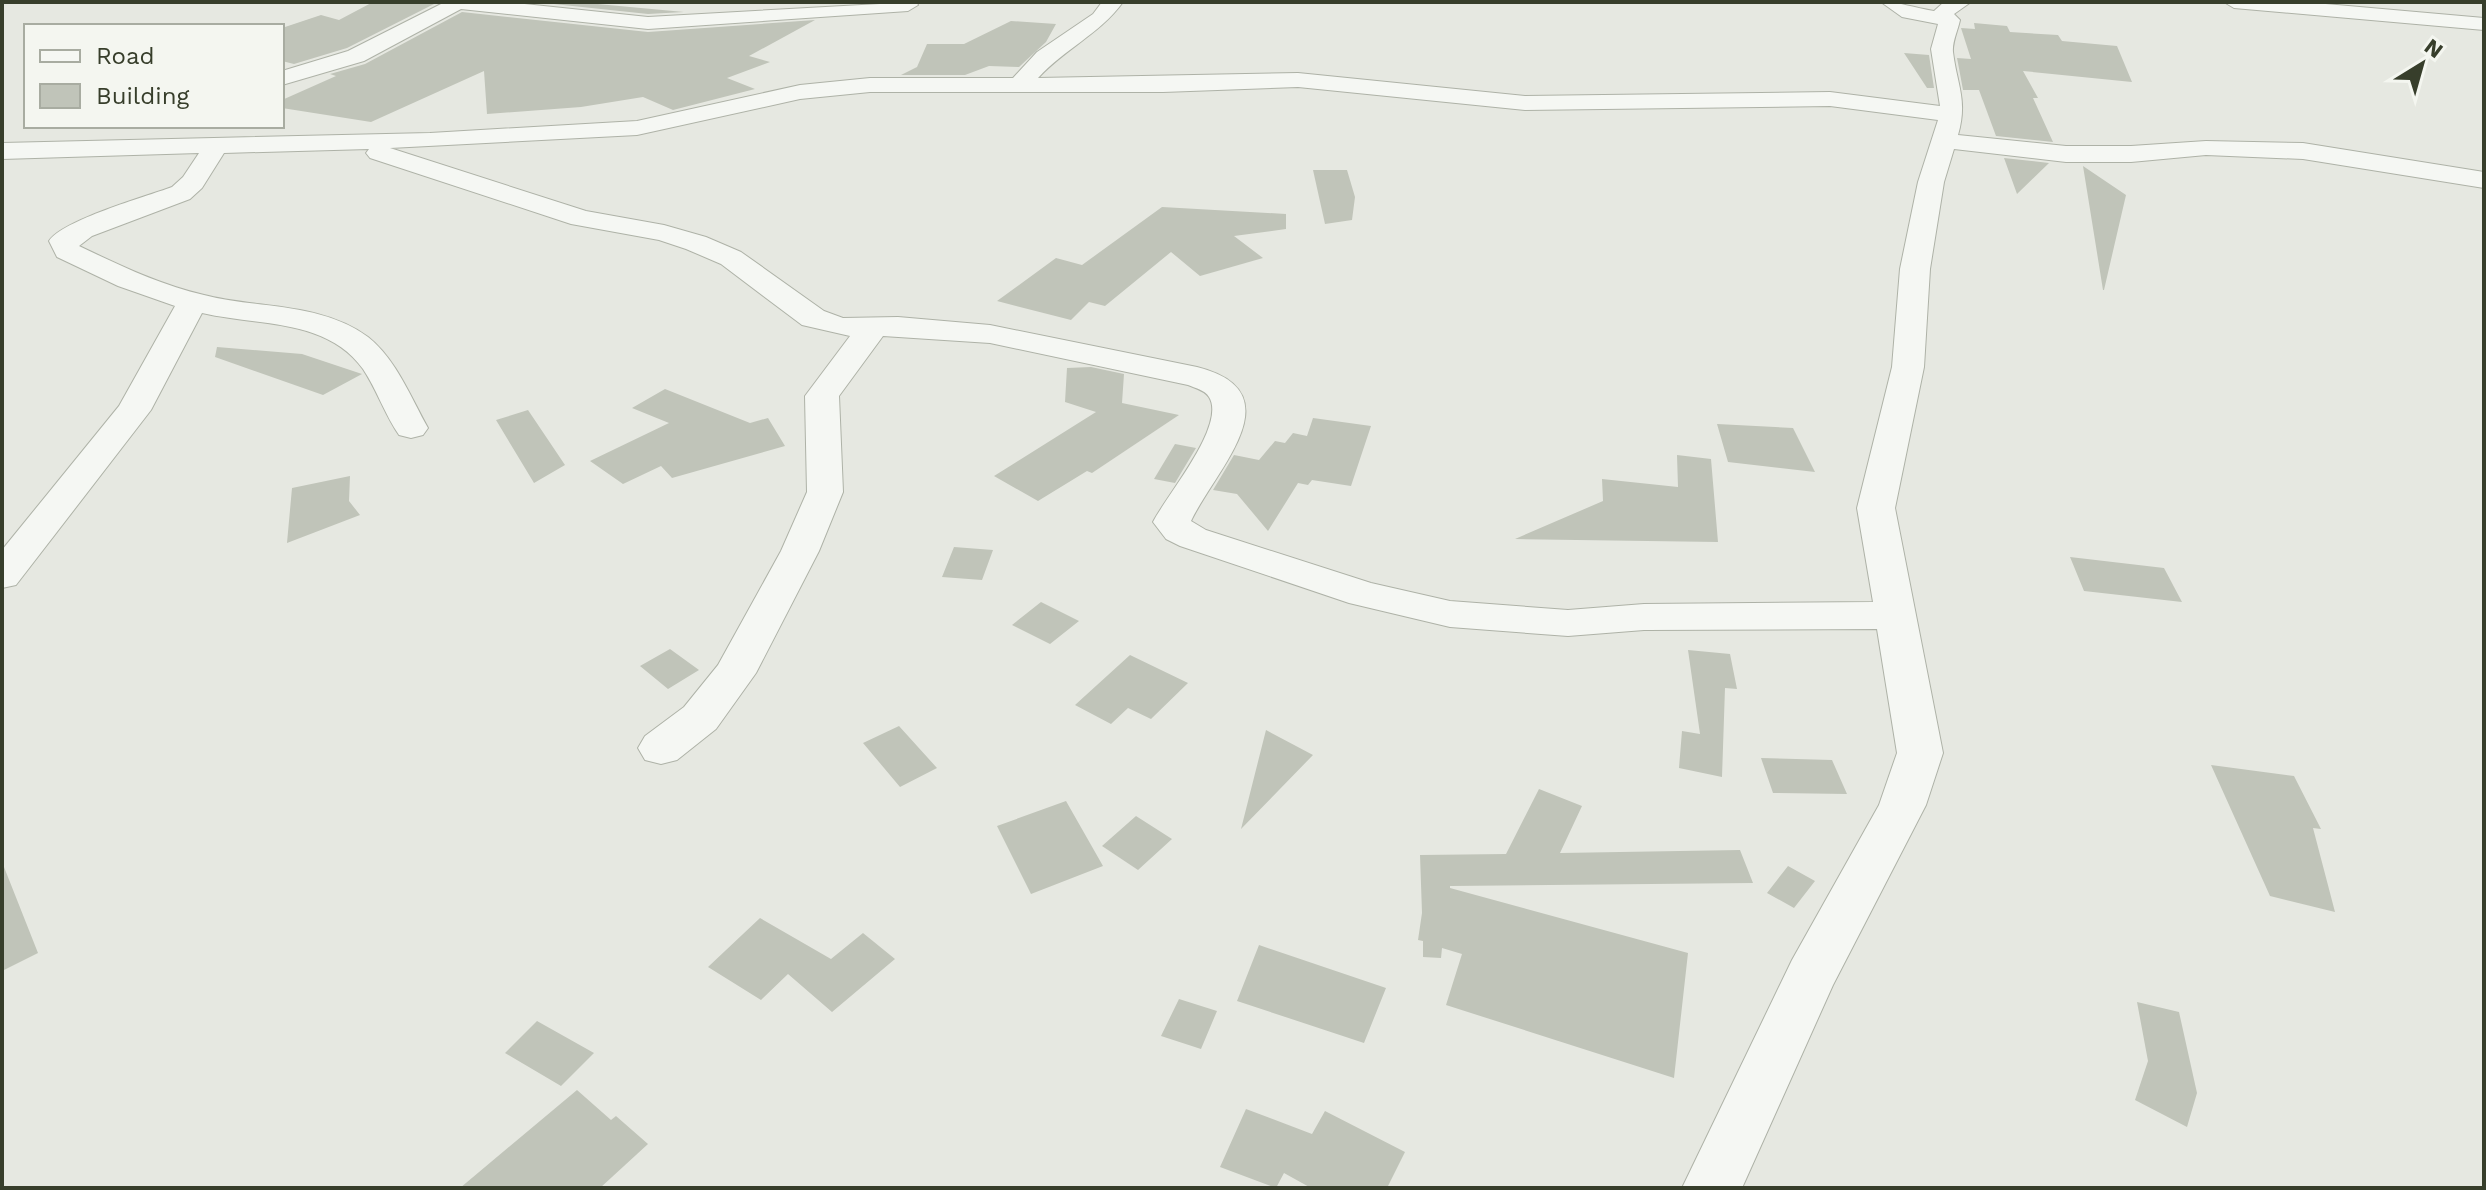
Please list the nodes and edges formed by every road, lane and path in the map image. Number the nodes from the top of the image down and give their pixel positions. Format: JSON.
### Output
{"nodes":[{"id":1,"x":459,"y":2,"type":"edge"},
{"id":2,"x":1113,"y":2,"type":"edge"},
{"id":3,"x":1866,"y":2,"type":"edge"},
{"id":4,"x":2234,"y":2,"type":"edge"},
{"id":5,"x":908,"y":5,"type":"dead end"},
{"id":6,"x":1894,"y":5,"type":"edge"},
{"id":7,"x":1955,"y":11,"type":"edge"},
{"id":8,"x":2484,"y":24,"type":"edge"},
{"id":9,"x":284,"y":77,"type":"edge"},
{"id":10,"x":1021,"y":83,"type":"junction"},
{"id":11,"x":33,"y":128,"type":"edge"},
{"id":12,"x":1948,"y":128,"type":"junction"},
{"id":13,"x":2,"y":135,"type":"edge"},
{"id":14,"x":336,"y":143,"type":"junction"},
{"id":15,"x":216,"y":146,"type":"junction"},
{"id":16,"x":2,"y":151,"type":"edge"},
{"id":17,"x":2484,"y":180,"type":"edge"},
{"id":18,"x":193,"y":302,"type":"junction"},
{"id":19,"x":874,"y":326,"type":"junction"},
{"id":20,"x":411,"y":428,"type":"dead end"},
{"id":21,"x":2,"y":576,"type":"edge"},
{"id":22,"x":1894,"y":615,"type":"junction"},
{"id":23,"x":661,"y":748,"type":"dead end"},
{"id":24,"x":1712,"y":1188,"type":"edge"}],
"edges":[{"from":1,"to":5,"type":"street"},
{"from":1,"to":9,"type":"street"},
{"from":2,"to":10,"type":"street"},
{"from":3,"to":6,"type":"street"},
{"from":4,"to":8,"type":"street"},
{"from":6,"to":7,"type":"street"},
{"from":7,"to":12,"type":"street"},
{"from":10,"to":12,"type":"street"},
{"from":10,"to":14,"type":"street"},
{"from":11,"to":13,"type":"street"},
{"from":12,"to":17,"type":"street"},
{"from":12,"to":22,"type":"street"},
{"from":14,"to":15,"type":"street"},
{"from":14,"to":19,"type":"street"},
{"from":15,"to":16,"type":"street"},
{"from":15,"to":18,"type":"street"},
{"from":18,"to":20,"type":"street"},
{"from":18,"to":21,"type":"street"},
{"from":19,"to":22,"type":"street"},
{"from":19,"to":23,"type":"street"},
{"from":22,"to":24,"type":"street"}]}
